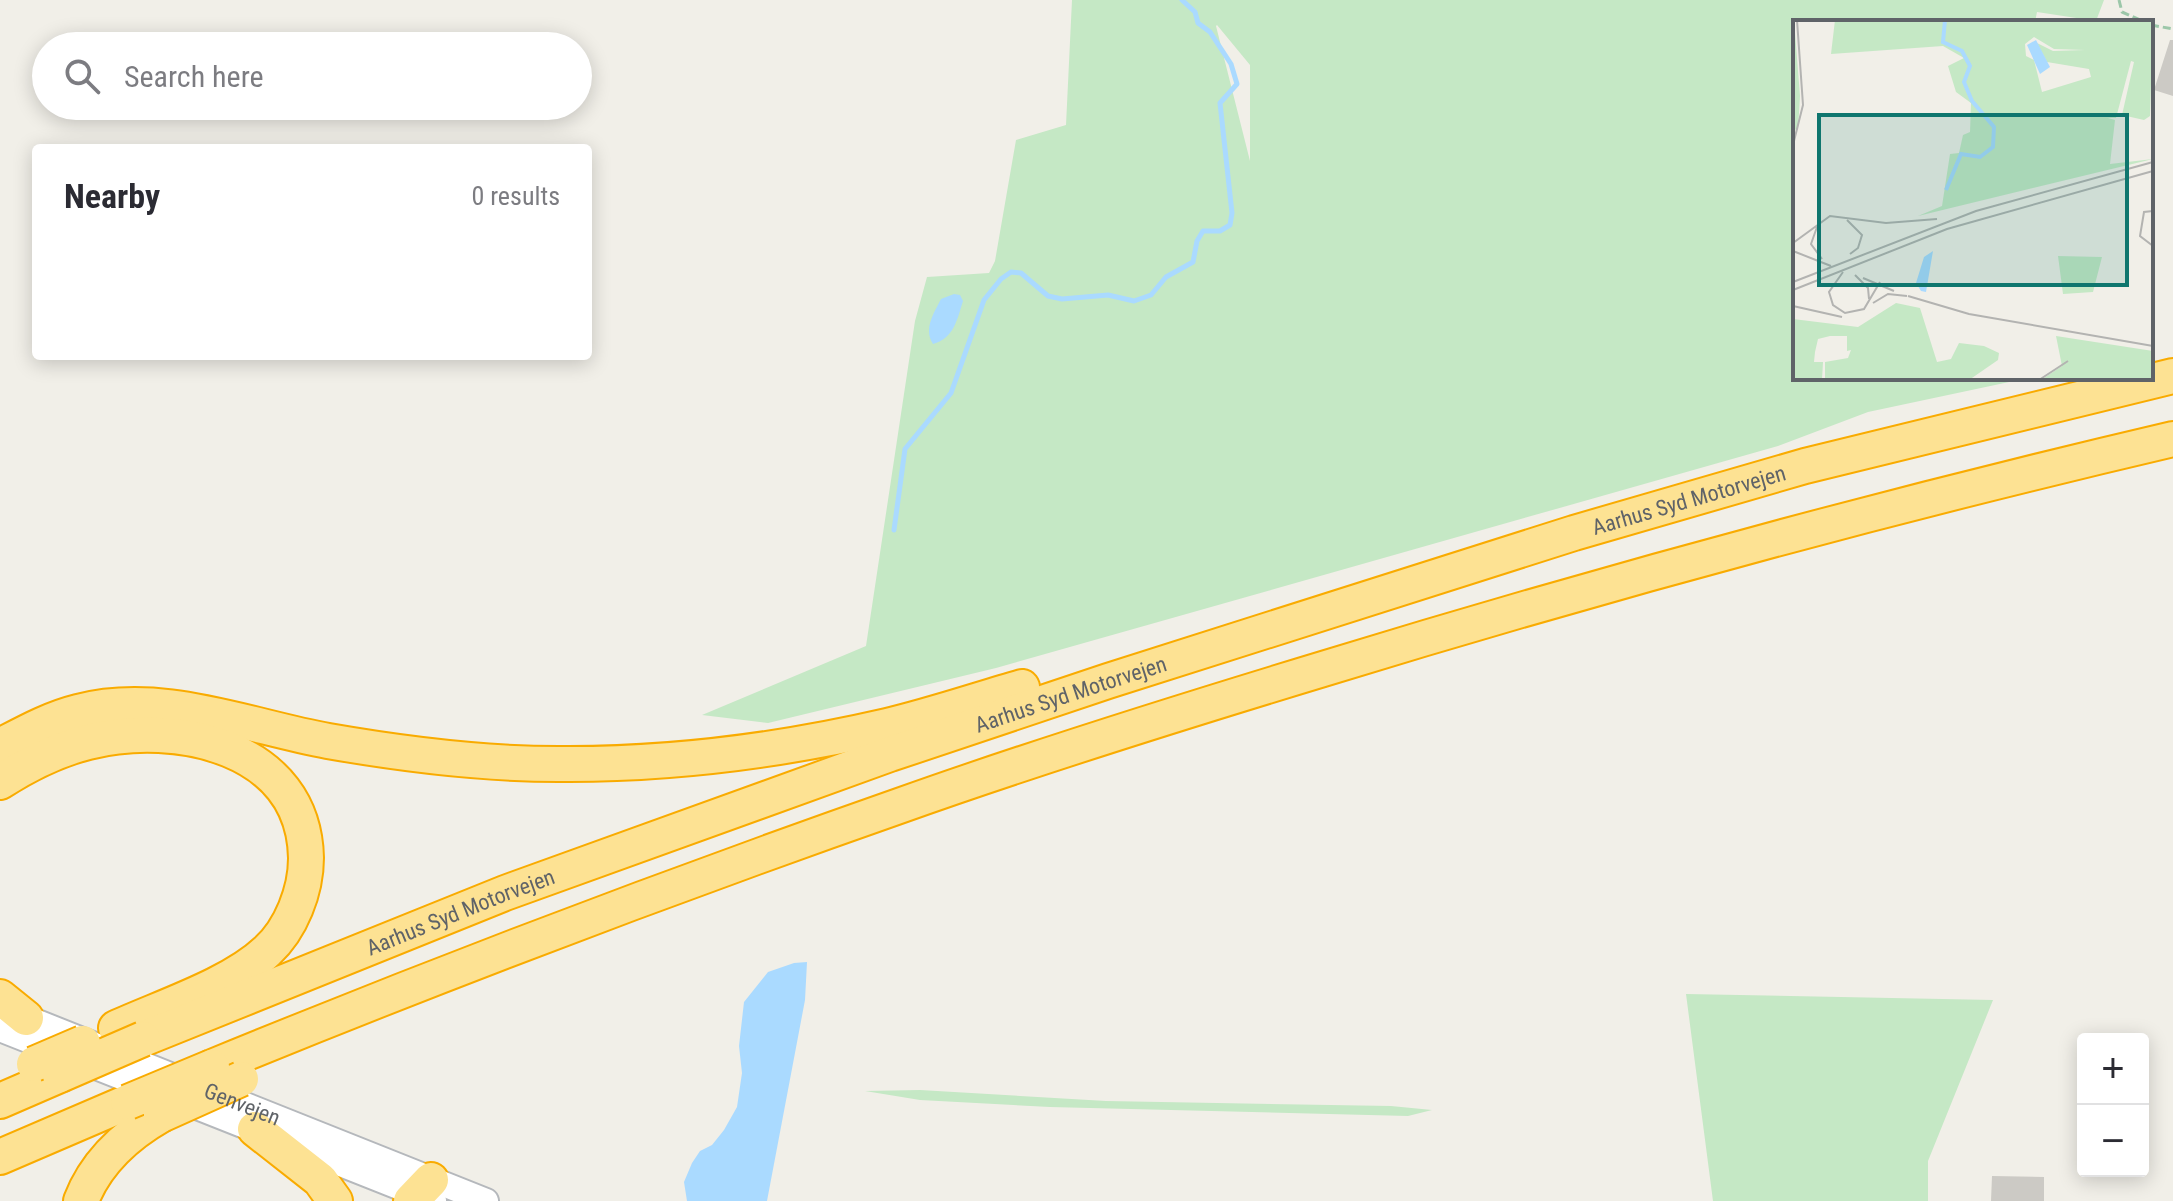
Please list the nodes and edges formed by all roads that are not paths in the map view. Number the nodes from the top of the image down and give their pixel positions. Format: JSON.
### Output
{"nodes":[{"id":1,"x":2173,"y":376,"type":"edge"},
{"id":2,"x":2173,"y":439,"type":"edge"},
{"id":3,"x":1258,"y":633,"type":"junction"},
{"id":4,"x":0,"y":746,"type":"edge"},
{"id":5,"x":0,"y":782,"type":"edge"},
{"id":6,"x":6,"y":1013,"type":"edge"},
{"id":7,"x":130,"y":1033,"type":"junction"},
{"id":8,"x":47,"y":1070,"type":"junction"},
{"id":9,"x":226,"y":1073,"type":"junction"},
{"id":10,"x":0,"y":1080,"type":"edge"},
{"id":11,"x":0,"y":1101,"type":"edge"},
{"id":12,"x":255,"y":1129,"type":"junction"},
{"id":13,"x":0,"y":1157,"type":"edge"},
{"id":14,"x":426,"y":1196,"type":"edge"},
{"id":15,"x":81,"y":1201,"type":"edge"},
{"id":16,"x":335,"y":1201,"type":"edge"},
{"id":17,"x":486,"y":1201,"type":"edge"}],
"edges":[{"from":1,"to":3,"type":"highway","name":"Aarhus Syd Motorvejen"},
{"from":2,"to":9,"type":"highway"},
{"from":3,"to":4,"type":"highway"},
{"from":3,"to":7,"type":"highway","name":"Aarhus Syd Motorvejen"},
{"from":5,"to":7,"type":"highway"},
{"from":6,"to":12,"type":"street","name":"Genvejen"},
{"from":6,"to":14,"type":"street","name":"Genvejen"},
{"from":7,"to":8,"type":"highway","name":"Aarhus Syd Motorvejen","bridge":true},
{"from":8,"to":10,"type":"highway"},
{"from":8,"to":11,"type":"highway","name":"Aarhus Syd Motorvejen"},
{"from":9,"to":13,"type":"highway","bridge":true},
{"from":9,"to":15,"type":"highway","bridge":true},
{"from":12,"to":14,"type":"street","name":"Genvejen"},
{"from":12,"to":16,"type":"highway"},
{"from":14,"to":17,"type":"street","name":"Genvejen"}]}
